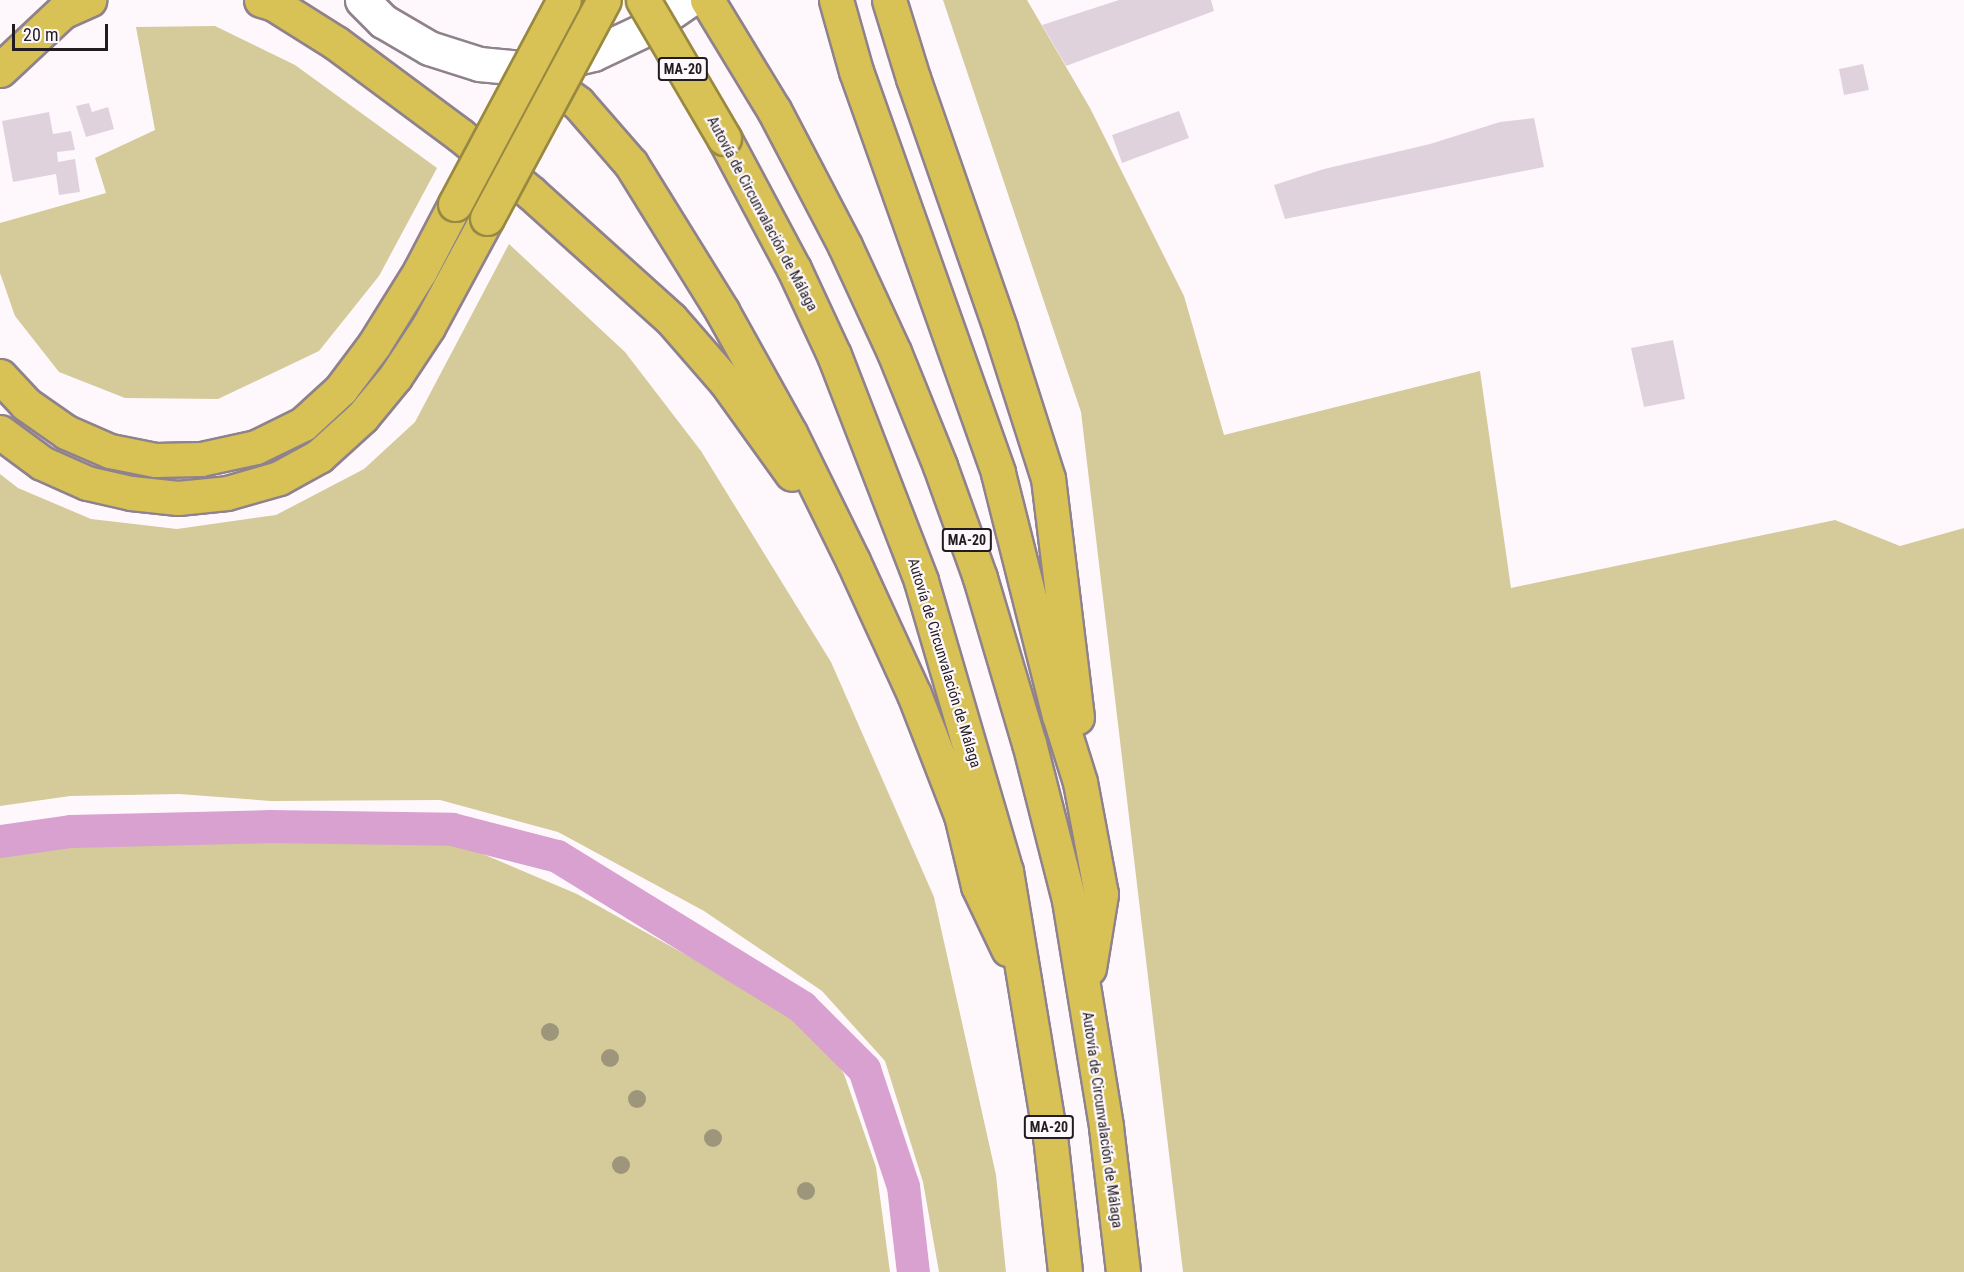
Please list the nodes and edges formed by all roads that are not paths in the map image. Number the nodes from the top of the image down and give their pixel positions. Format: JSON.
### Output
{"nodes":[{"id":1,"x":89,"y":0,"type":"edge"},
{"id":2,"x":261,"y":0,"type":"edge"},
{"id":3,"x":362,"y":0,"type":"edge"},
{"id":4,"x":564,"y":0,"type":"edge"},
{"id":5,"x":604,"y":0,"type":"edge"},
{"id":6,"x":643,"y":0,"type":"edge"},
{"id":7,"x":689,"y":0,"type":"edge"},
{"id":8,"x":707,"y":0,"type":"edge"},
{"id":9,"x":836,"y":0,"type":"edge"},
{"id":10,"x":889,"y":0,"type":"edge"},
{"id":11,"x":532,"y":69,"type":"junction"},
{"id":12,"x":0,"y":70,"type":"edge"},
{"id":13,"x":0,"y":376,"type":"edge"},
{"id":14,"x":0,"y":432,"type":"edge"},
{"id":15,"x":854,"y":561,"type":"junction"},
{"id":16,"x":1080,"y":782,"type":"junction"},
{"id":17,"x":1025,"y":983,"type":"junction"},
{"id":18,"x":1084,"y":996,"type":"junction"},
{"id":19,"x":1065,"y":1272,"type":"edge"},
{"id":20,"x":1123,"y":1272,"type":"edge"}],
"edges":[{"from":1,"to":12,"type":"highway"},
{"from":2,"to":15,"type":"highway"},
{"from":3,"to":11,"type":"street"},
{"from":4,"to":13,"type":"highway","bridge":true},
{"from":5,"to":14,"type":"highway","bridge":true},
{"from":6,"to":17,"type":"highway","name":"Autovía de Circunvalación de Málaga","number":"MA-20","bridge":true},
{"from":7,"to":11,"type":"street"},
{"from":8,"to":18,"type":"highway","name":"Autovía de Circunvalación de Málaga","number":"MA-20"},
{"from":9,"to":16,"type":"highway"},
{"from":10,"to":16,"type":"highway"},
{"from":11,"to":15,"type":"highway"},
{"from":15,"to":17,"type":"highway"},
{"from":16,"to":18,"type":"highway"},
{"from":17,"to":19,"type":"highway","name":"Autovía de Circunvalación de Málaga","number":"MA-20"},
{"from":18,"to":20,"type":"highway","name":"Autovía de Circunvalación de Málaga","number":"MA-20"}]}
